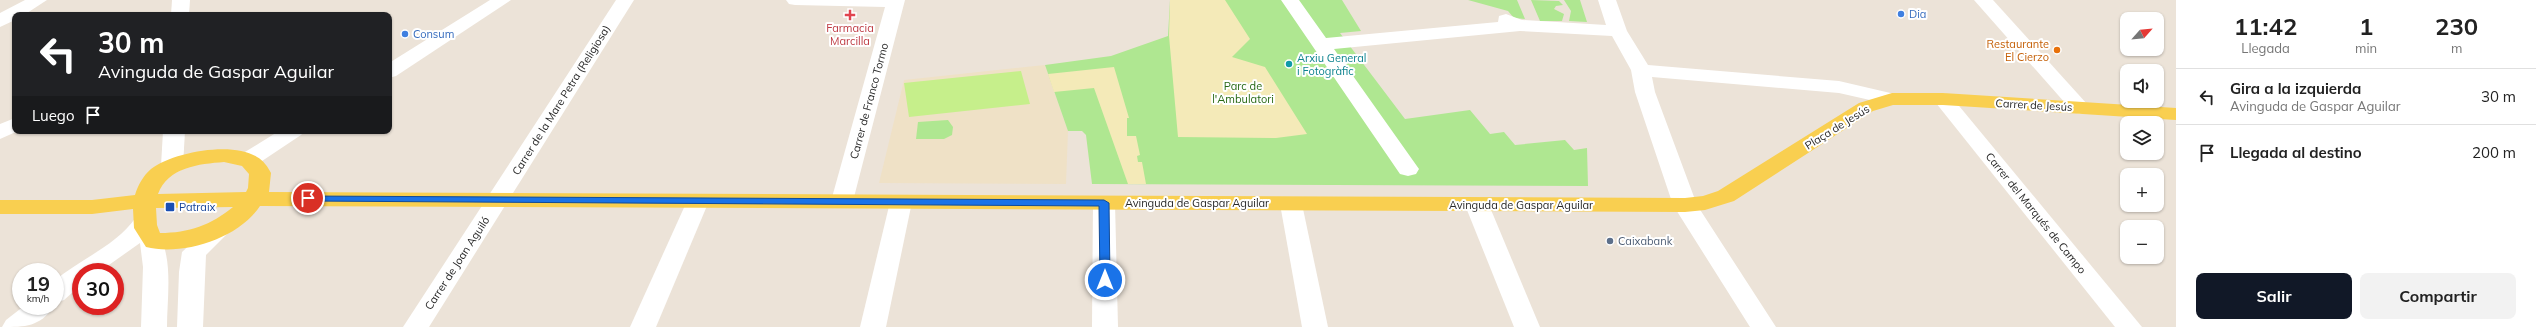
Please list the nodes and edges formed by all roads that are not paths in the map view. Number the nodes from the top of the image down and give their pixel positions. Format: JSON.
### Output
{"nodes":[{"id":1,"x":38,"y":0,"type":"edge"},
{"id":2,"x":181,"y":0,"type":"edge"},
{"id":3,"x":502,"y":0,"type":"edge"},
{"id":4,"x":625,"y":0,"type":"edge"},
{"id":5,"x":795,"y":0,"type":"edge"},
{"id":6,"x":1290,"y":0,"type":"edge"},
{"id":7,"x":1607,"y":0,"type":"edge"},
{"id":8,"x":1983,"y":0,"type":"edge"},
{"id":9,"x":896,"y":1,"type":"edge"},
{"id":10,"x":16,"y":12,"type":"edge"},
{"id":11,"x":180,"y":12,"type":"edge"},
{"id":12,"x":12,"y":14,"type":"edge"},
{"id":13,"x":1491,"y":15,"type":"dead end"},
{"id":14,"x":0,"y":21,"type":"edge"},
{"id":15,"x":1520,"y":25,"type":"junction"},
{"id":16,"x":1618,"y":31,"type":"junction"},
{"id":17,"x":1321,"y":44,"type":"junction"},
{"id":18,"x":392,"y":70,"type":"edge"},
{"id":19,"x":1641,"y":70,"type":"junction"},
{"id":20,"x":1892,"y":99,"type":"junction"},
{"id":21,"x":1944,"y":100,"type":"junction"},
{"id":22,"x":2080,"y":108,"type":"junction"},
{"id":23,"x":2176,"y":114,"type":"edge"},
{"id":24,"x":12,"y":126,"type":"edge"},
{"id":25,"x":0,"y":133,"type":"edge"},
{"id":26,"x":174,"y":134,"type":"edge"},
{"id":27,"x":289,"y":134,"type":"edge"},
{"id":28,"x":248,"y":160,"type":"junction"},
{"id":29,"x":172,"y":166,"type":"junction"},
{"id":30,"x":1408,"y":169,"type":"dead end"},
{"id":31,"x":253,"y":200,"type":"junction"},
{"id":32,"x":498,"y":200,"type":"junction"},
{"id":33,"x":698,"y":201,"type":"junction"},
{"id":34,"x":842,"y":201,"type":"junction"},
{"id":35,"x":900,"y":202,"type":"junction"},
{"id":36,"x":1104,"y":203,"type":"junction"},
{"id":37,"x":1291,"y":204,"type":"junction"},
{"id":38,"x":1477,"y":205,"type":"junction"},
{"id":39,"x":1685,"y":205,"type":"junction"},
{"id":40,"x":0,"y":207,"type":"edge"},
{"id":41,"x":145,"y":220,"type":"junction"},
{"id":42,"x":220,"y":230,"type":"junction"},
{"id":43,"x":94,"y":263,"type":"edge"},
{"id":44,"x":72,"y":280,"type":"edge"},
{"id":45,"x":64,"y":286,"type":"edge"},
{"id":46,"x":30,"y":315,"type":"edge"},
{"id":47,"x":16,"y":327,"type":"edge"},
{"id":48,"x":154,"y":327,"type":"edge"},
{"id":49,"x":190,"y":327,"type":"edge"},
{"id":50,"x":416,"y":327,"type":"edge"},
{"id":51,"x":643,"y":327,"type":"edge"},
{"id":52,"x":873,"y":327,"type":"edge"},
{"id":53,"x":1105,"y":327,"type":"edge"},
{"id":54,"x":1315,"y":327,"type":"edge"},
{"id":55,"x":1527,"y":327,"type":"edge"},
{"id":56,"x":1763,"y":327,"type":"edge"},
{"id":57,"x":2129,"y":327,"type":"edge"}],
"edges":[{"from":1,"to":10,"type":"street"},
{"from":2,"to":11,"type":"street"},
{"from":3,"to":18,"type":"street"},
{"from":4,"to":32,"type":"street","name":"Carrer de la Mare Petra (Religiosa)"},
{"from":5,"to":9,"type":"street"},
{"from":6,"to":17,"type":"street"},
{"from":7,"to":16,"type":"street"},
{"from":8,"to":22,"type":"street"},
{"from":9,"to":34,"type":"street","name":"Carrer de Franco Tormo"},
{"from":12,"to":14,"type":"street"},
{"from":13,"to":15,"type":"street"},
{"from":15,"to":16,"type":"street"},
{"from":15,"to":17,"type":"street"},
{"from":16,"to":19,"type":"street"},
{"from":17,"to":30,"type":"street"},
{"from":19,"to":20,"type":"street","name":"Plaça de Jesús"},
{"from":19,"to":39,"type":"street"},
{"from":20,"to":21,"type":"main road","name":"Carrer de Jesús"},
{"from":20,"to":39,"type":"main road","name":"Plaça de Jesús"},
{"from":21,"to":22,"type":"main road","name":"Carrer de Jesús"},
{"from":21,"to":57,"type":"street","name":"Carrer del Marqués de Campo"},
{"from":22,"to":23,"type":"main road","name":"Carrer de Jesús"},
{"from":24,"to":25,"type":"street"},
{"from":26,"to":29,"type":"street"},
{"from":27,"to":28,"type":"street"},
{"from":28,"to":29,"type":"main road"},
{"from":28,"to":31,"type":"main road","name":"Avinguda de Gaspar Aguilar"},
{"from":29,"to":41,"type":"main road"},
{"from":31,"to":32,"type":"main road","name":"Avinguda de Gaspar Aguilar"},
{"from":31,"to":41,"type":"main road","name":"Avinguda de Gaspar Aguilar"},
{"from":31,"to":42,"type":"main road","name":"Avinguda de Gaspar Aguilar"},
{"from":32,"to":33,"type":"main road","name":"Avinguda de Gaspar Aguilar"},
{"from":32,"to":50,"type":"street","name":"Carrer de Joan Aguiló"},
{"from":33,"to":34,"type":"main road","name":"Avinguda de Gaspar Aguilar"},
{"from":33,"to":51,"type":"street"},
{"from":34,"to":35,"type":"main road","name":"Avinguda de Gaspar Aguilar"},
{"from":35,"to":36,"type":"main road","name":"Avinguda de Gaspar Aguilar"},
{"from":35,"to":52,"type":"street"},
{"from":36,"to":37,"type":"main road","name":"Avinguda de Gaspar Aguilar"},
{"from":36,"to":53,"type":"street"},
{"from":37,"to":38,"type":"main road","name":"Avinguda de Gaspar Aguilar"},
{"from":37,"to":54,"type":"street"},
{"from":38,"to":39,"type":"main road","name":"Avinguda de Gaspar Aguilar"},
{"from":38,"to":55,"type":"street"},
{"from":39,"to":56,"type":"street"},
{"from":40,"to":41,"type":"main road","name":"Avinguda de Gaspar Aguilar"},
{"from":41,"to":42,"type":"main road","name":"Avinguda de Gaspar Aguilar"},
{"from":41,"to":43,"type":"street"},
{"from":41,"to":48,"type":"street"},
{"from":42,"to":49,"type":"street"},
{"from":44,"to":45,"type":"street"},
{"from":46,"to":47,"type":"street"}]}
